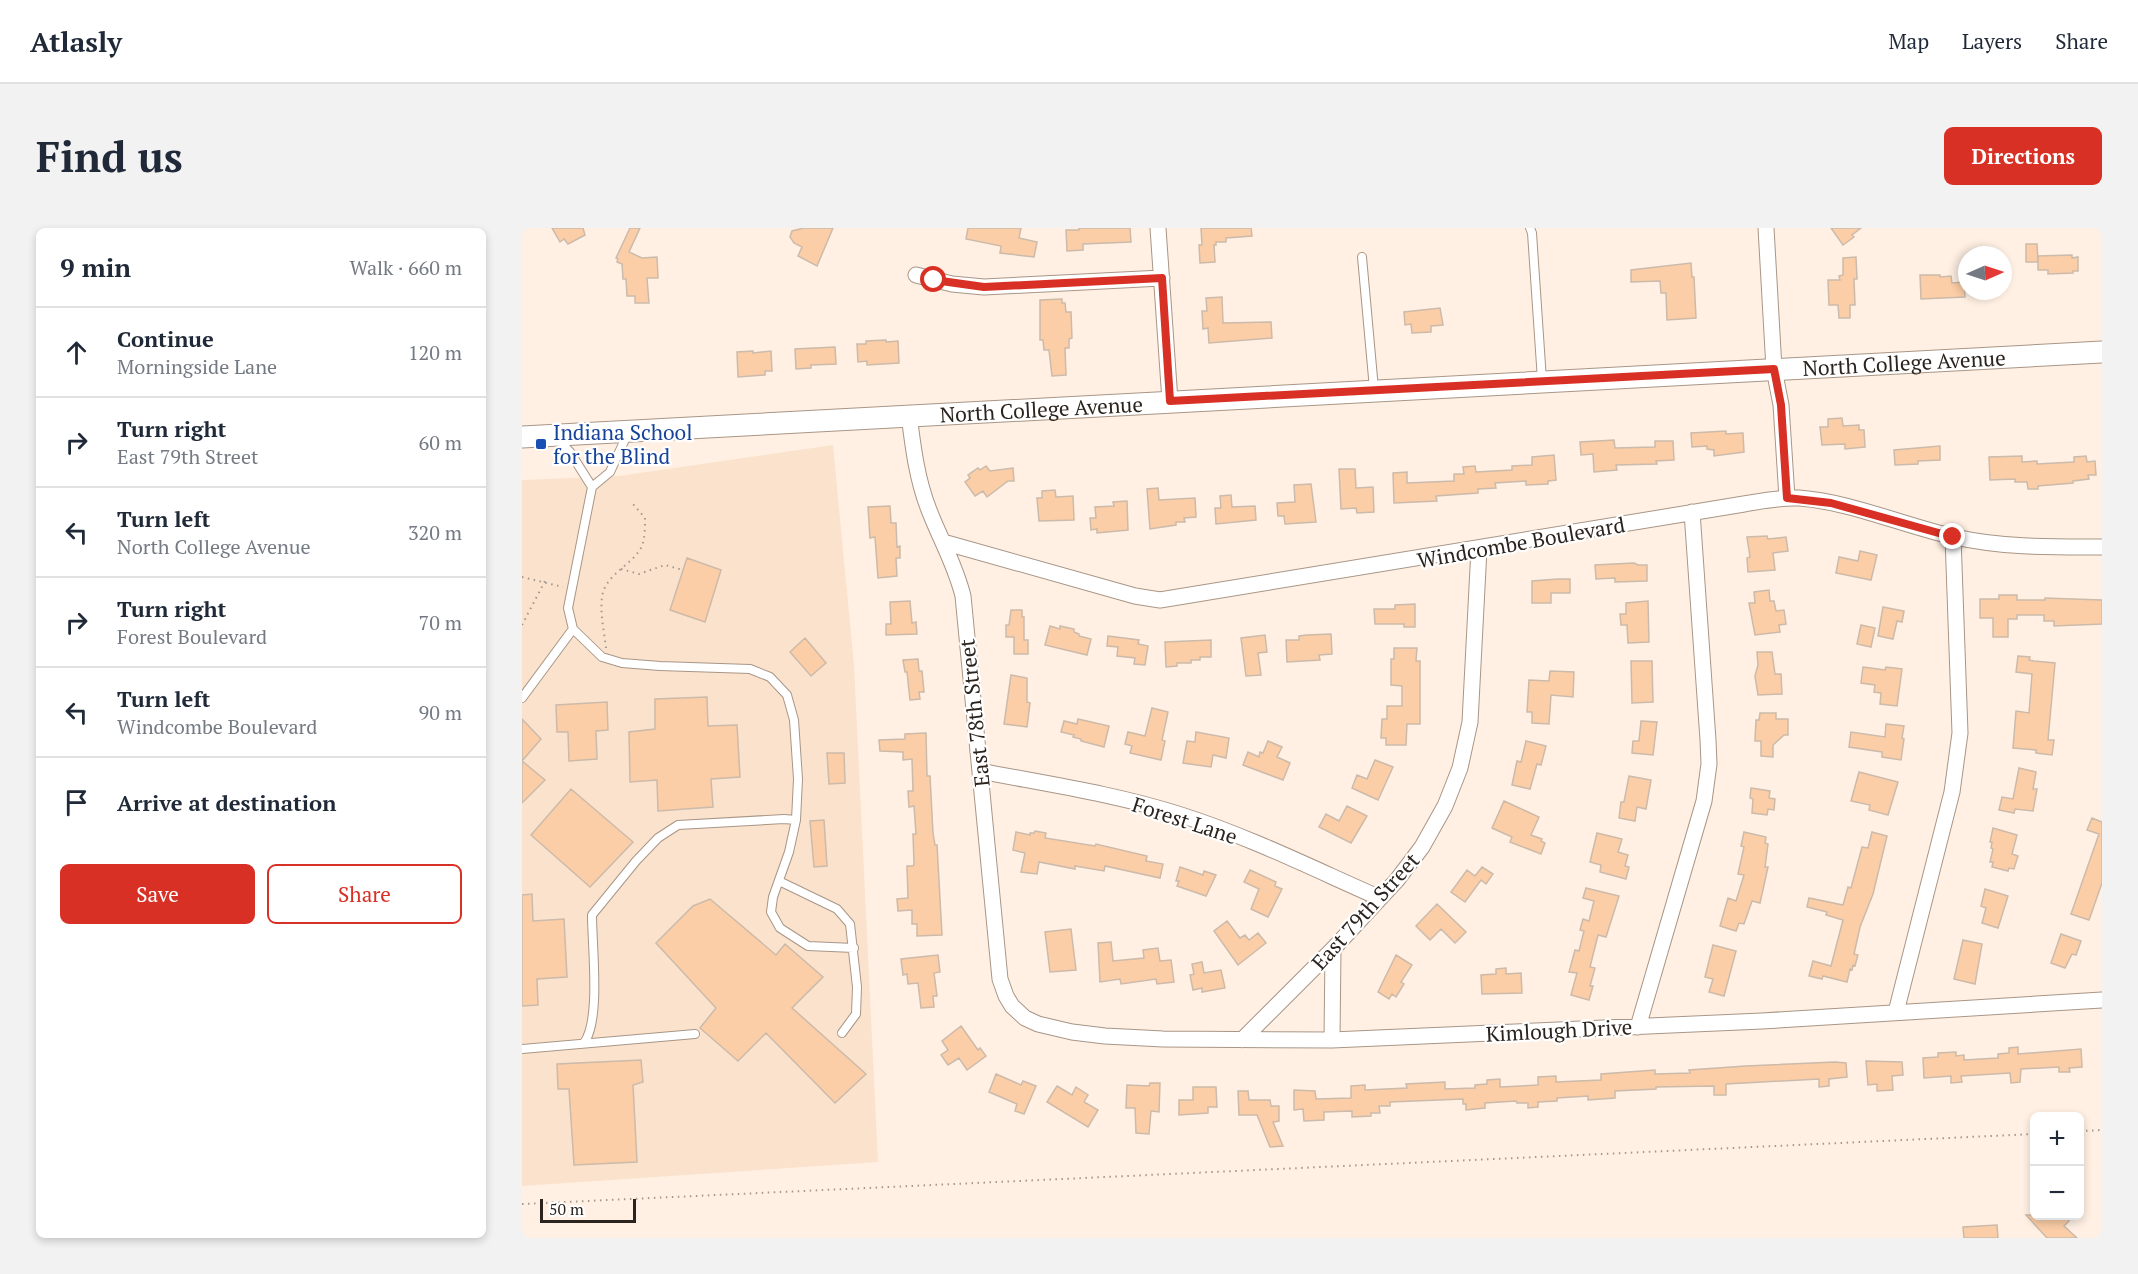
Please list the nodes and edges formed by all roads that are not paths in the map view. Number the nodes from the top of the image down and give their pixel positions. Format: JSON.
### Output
{"nodes":[{"id":1,"x":1158,"y":228,"type":"edge"},
{"id":2,"x":1530,"y":228,"type":"edge"},
{"id":3,"x":1766,"y":228,"type":"edge"},
{"id":4,"x":1362,"y":257,"type":"dead end"},
{"id":5,"x":915,"y":275,"type":"dead end"},
{"id":6,"x":1162,"y":278,"type":"junction"},
{"id":7,"x":2102,"y":352,"type":"edge"},
{"id":8,"x":1774,"y":369,"type":"junction"},
{"id":9,"x":1542,"y":381,"type":"junction"},
{"id":10,"x":1374,"y":390,"type":"junction"},
{"id":11,"x":1170,"y":401,"type":"junction"},
{"id":12,"x":909,"y":415,"type":"junction"},
{"id":13,"x":629,"y":431,"type":"junction"},
{"id":14,"x":555,"y":435,"type":"junction"},
{"id":15,"x":522,"y":437,"type":"edge"},
{"id":16,"x":592,"y":487,"type":"junction"},
{"id":17,"x":1787,"y":498,"type":"junction"},
{"id":18,"x":1692,"y":513,"type":"junction"},
{"id":19,"x":1953,"y":537,"type":"junction"},
{"id":20,"x":943,"y":542,"type":"junction"},
{"id":21,"x":2102,"y":547,"type":"edge"},
{"id":22,"x":1479,"y":549,"type":"junction"},
{"id":23,"x":573,"y":629,"type":"junction"},
{"id":24,"x":522,"y":699,"type":"edge"},
{"id":25,"x":980,"y":771,"type":"junction"},
{"id":26,"x":796,"y":820,"type":"junction"},
{"id":27,"x":779,"y":881,"type":"junction"},
{"id":28,"x":1380,"y":898,"type":"junction"},
{"id":29,"x":854,"y":948,"type":"junction"},
{"id":30,"x":1333,"y":949,"type":"junction"},
{"id":31,"x":2102,"y":1000,"type":"edge"},
{"id":32,"x":1896,"y":1012,"type":"junction"},
{"id":33,"x":1020,"y":1014,"type":"joint"},
{"id":34,"x":1638,"y":1027,"type":"junction"},
{"id":35,"x":842,"y":1033,"type":"dead end"},
{"id":36,"x":695,"y":1034,"type":"dead end"},
{"id":37,"x":1242,"y":1040,"type":"junction"},
{"id":38,"x":1332,"y":1040,"type":"junction"},
{"id":39,"x":584,"y":1043,"type":"junction"},
{"id":40,"x":522,"y":1049,"type":"edge"}],
"edges":[{"from":1,"to":6,"type":"street"},
{"from":2,"to":9,"type":"lane"},
{"from":3,"to":8,"type":"street"},
{"from":4,"to":10,"type":"lane"},
{"from":5,"to":6,"type":"street"},
{"from":6,"to":11,"type":"street"},
{"from":7,"to":8,"type":"main road","name":"North College Avenue"},
{"from":8,"to":9,"type":"main road","name":"North College Avenue"},
{"from":8,"to":17,"type":"street"},
{"from":9,"to":10,"type":"main road","name":"North College Avenue"},
{"from":10,"to":11,"type":"main road","name":"North College Avenue"},
{"from":11,"to":12,"type":"main road","name":"North College Avenue"},
{"from":12,"to":13,"type":"main road","name":"North College Avenue"},
{"from":12,"to":20,"type":"street","name":"East 78th Street"},
{"from":13,"to":14,"type":"main road","name":"North College Avenue"},
{"from":13,"to":16,"type":"lane"},
{"from":14,"to":15,"type":"main road","name":"North College Avenue"},
{"from":14,"to":16,"type":"lane"},
{"from":16,"to":23,"type":"lane"},
{"from":17,"to":18,"type":"street","name":"Windcombe Boulevard"},
{"from":17,"to":19,"type":"street","name":"Windcombe Boulevard"},
{"from":18,"to":22,"type":"street","name":"Windcombe Boulevard"},
{"from":18,"to":34,"type":"street"},
{"from":19,"to":21,"type":"street","name":"Windcombe Boulevard"},
{"from":19,"to":32,"type":"street"},
{"from":20,"to":22,"type":"street","name":"Windcombe Boulevard"},
{"from":20,"to":25,"type":"street","name":"East 78th Street"},
{"from":22,"to":28,"type":"street","name":"East 79th Street"},
{"from":23,"to":24,"type":"lane"},
{"from":23,"to":26,"type":"lane"},
{"from":25,"to":28,"type":"street","name":"Forest Lane"},
{"from":25,"to":33,"type":"street","name":"East 78th Street"},
{"from":26,"to":27,"type":"lane"},
{"from":26,"to":39,"type":"lane"},
{"from":27,"to":29,"type":"lane"},
{"from":27,"to":29,"type":"lane"},
{"from":28,"to":30,"type":"street","name":"East 79th Street"},
{"from":29,"to":35,"type":"lane"},
{"from":30,"to":37,"type":"street","name":"East 79th Street"},
{"from":30,"to":38,"type":"street"},
{"from":31,"to":32,"type":"street","name":"Kimlough Drive"},
{"from":32,"to":34,"type":"street","name":"Kimlough Drive"},
{"from":33,"to":37,"type":"street","name":"Kimlough Drive"},
{"from":34,"to":38,"type":"street","name":"Kimlough Drive"},
{"from":36,"to":39,"type":"lane"},
{"from":37,"to":38,"type":"street","name":"Kimlough Drive"},
{"from":39,"to":40,"type":"lane"}]}
